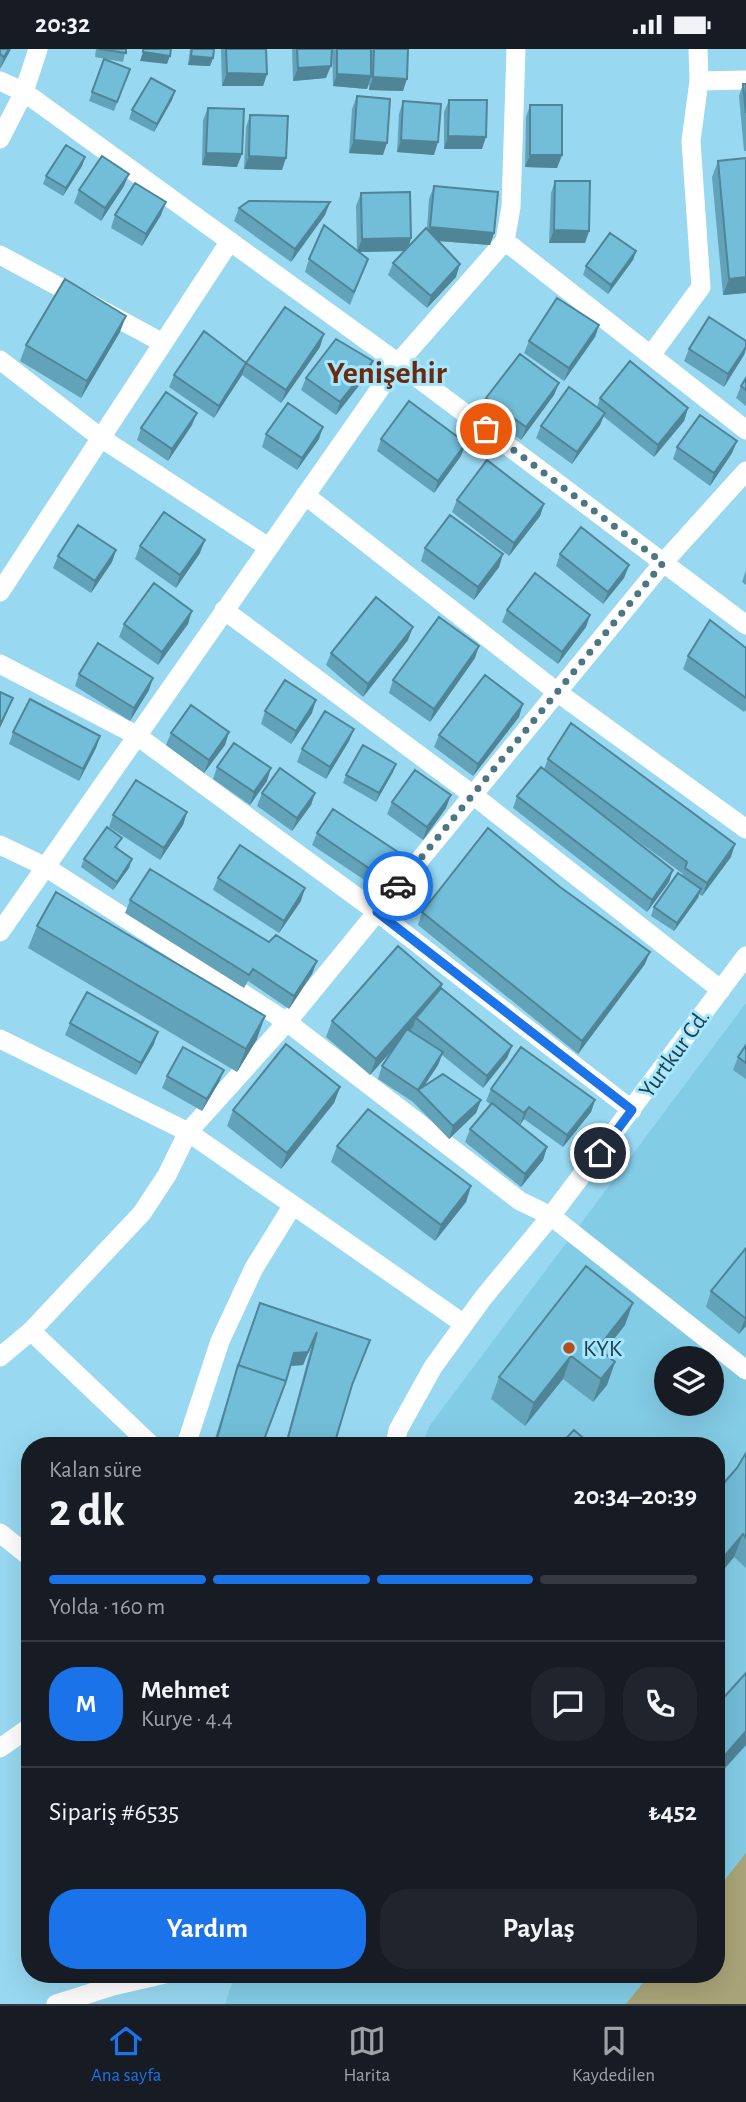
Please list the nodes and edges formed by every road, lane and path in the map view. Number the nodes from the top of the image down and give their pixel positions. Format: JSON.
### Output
{"nodes":[{"id":1,"x":38,"y":49,"type":"edge"},
{"id":2,"x":516,"y":49,"type":"edge"},
{"id":3,"x":698,"y":49,"type":"edge"},
{"id":4,"x":746,"y":80,"type":"edge"},
{"id":5,"x":0,"y":81,"type":"edge"},
{"id":6,"x":699,"y":81,"type":"junction"},
{"id":7,"x":24,"y":92,"type":"junction"},
{"id":8,"x":0,"y":139,"type":"edge"},
{"id":9,"x":230,"y":241,"type":"junction"},
{"id":10,"x":505,"y":241,"type":"junction"},
{"id":11,"x":0,"y":255,"type":"edge"},
{"id":12,"x":163,"y":344,"type":"junction"},
{"id":13,"x":651,"y":355,"type":"junction"},
{"id":14,"x":0,"y":360,"type":"edge"},
{"id":15,"x":398,"y":362,"type":"junction"},
{"id":16,"x":746,"y":430,"type":"edge"},
{"id":17,"x":101,"y":438,"type":"junction"},
{"id":18,"x":746,"y":471,"type":"edge"},
{"id":19,"x":305,"y":495,"type":"junction"},
{"id":20,"x":268,"y":547,"type":"junction"},
{"id":21,"x":663,"y":563,"type":"junction"},
{"id":22,"x":0,"y":591,"type":"edge"},
{"id":23,"x":224,"y":610,"type":"junction"},
{"id":24,"x":746,"y":625,"type":"edge"},
{"id":25,"x":0,"y":664,"type":"edge"},
{"id":26,"x":557,"y":692,"type":"junction"},
{"id":27,"x":136,"y":735,"type":"junction"},
{"id":28,"x":473,"y":795,"type":"junction"},
{"id":29,"x":746,"y":829,"type":"edge"},
{"id":30,"x":0,"y":845,"type":"edge"},
{"id":31,"x":44,"y":866,"type":"junction"},
{"id":32,"x":377,"y":912,"type":"junction"},
{"id":33,"x":0,"y":932,"type":"edge"},
{"id":34,"x":746,"y":956,"type":"edge"},
{"id":35,"x":721,"y":990,"type":"junction"},
{"id":36,"x":287,"y":1022,"type":"junction"},
{"id":37,"x":0,"y":1039,"type":"edge"},
{"id":38,"x":632,"y":1110,"type":"junction"},
{"id":39,"x":188,"y":1132,"type":"junction"},
{"id":40,"x":293,"y":1205,"type":"junction"},
{"id":41,"x":551,"y":1216,"type":"junction"},
{"id":42,"x":464,"y":1324,"type":"junction"},
{"id":43,"x":31,"y":1331,"type":"junction"},
{"id":44,"x":0,"y":1357,"type":"edge"},
{"id":45,"x":746,"y":1370,"type":"edge"},
{"id":46,"x":143,"y":1437,"type":"edge"},
{"id":47,"x":189,"y":1437,"type":"edge"},
{"id":48,"x":396,"y":1437,"type":"edge"},
{"id":49,"x":0,"y":1533,"type":"edge"},
{"id":50,"x":21,"y":1550,"type":"edge"},
{"id":51,"x":21,"y":1733,"type":"edge"},
{"id":52,"x":0,"y":1748,"type":"edge"},
{"id":53,"x":126,"y":1983,"type":"edge"},
{"id":54,"x":56,"y":2004,"type":"edge"}],
"edges":[{"from":1,"to":7,"type":"street"},
{"from":2,"to":10,"type":"street"},
{"from":3,"to":6,"type":"street"},
{"from":4,"to":6,"type":"street"},
{"from":5,"to":7,"type":"street"},
{"from":6,"to":13,"type":"street"},
{"from":7,"to":8,"type":"street"},
{"from":7,"to":9,"type":"street"},
{"from":9,"to":12,"type":"street"},
{"from":9,"to":15,"type":"street"},
{"from":10,"to":13,"type":"street"},
{"from":10,"to":15,"type":"street"},
{"from":11,"to":12,"type":"street"},
{"from":12,"to":17,"type":"street"},
{"from":13,"to":16,"type":"street"},
{"from":14,"to":17,"type":"street"},
{"from":15,"to":19,"type":"street"},
{"from":15,"to":21,"type":"street"},
{"from":17,"to":20,"type":"street"},
{"from":17,"to":22,"type":"street"},
{"from":18,"to":21,"type":"street"},
{"from":19,"to":20,"type":"street"},
{"from":19,"to":26,"type":"street"},
{"from":20,"to":23,"type":"street"},
{"from":21,"to":24,"type":"street"},
{"from":21,"to":26,"type":"street"},
{"from":23,"to":27,"type":"street"},
{"from":23,"to":28,"type":"street"},
{"from":25,"to":27,"type":"street"},
{"from":26,"to":28,"type":"street"},
{"from":26,"to":29,"type":"street"},
{"from":27,"to":31,"type":"street"},
{"from":27,"to":32,"type":"street"},
{"from":28,"to":32,"type":"street"},
{"from":28,"to":35,"type":"street"},
{"from":30,"to":31,"type":"street"},
{"from":31,"to":33,"type":"street"},
{"from":31,"to":36,"type":"street"},
{"from":32,"to":36,"type":"street"},
{"from":32,"to":38,"type":"street"},
{"from":34,"to":35,"type":"street","name":"Yurtkur Cd."},
{"from":35,"to":38,"type":"street","name":"Yurtkur Cd."},
{"from":36,"to":39,"type":"street"},
{"from":36,"to":41,"type":"street"},
{"from":37,"to":39,"type":"street"},
{"from":38,"to":41,"type":"street","name":"Yurtkur Cd."},
{"from":39,"to":40,"type":"street"},
{"from":39,"to":43,"type":"street"},
{"from":40,"to":42,"type":"street"},
{"from":40,"to":47,"type":"street"},
{"from":41,"to":42,"type":"street","name":"Yurtkur Cd."},
{"from":41,"to":45,"type":"street"},
{"from":42,"to":48,"type":"street","name":"Yurtkur Cd."},
{"from":43,"to":44,"type":"street"},
{"from":43,"to":46,"type":"street"},
{"from":49,"to":50,"type":"street"},
{"from":51,"to":52,"type":"street"},
{"from":53,"to":54,"type":"street"}]}
